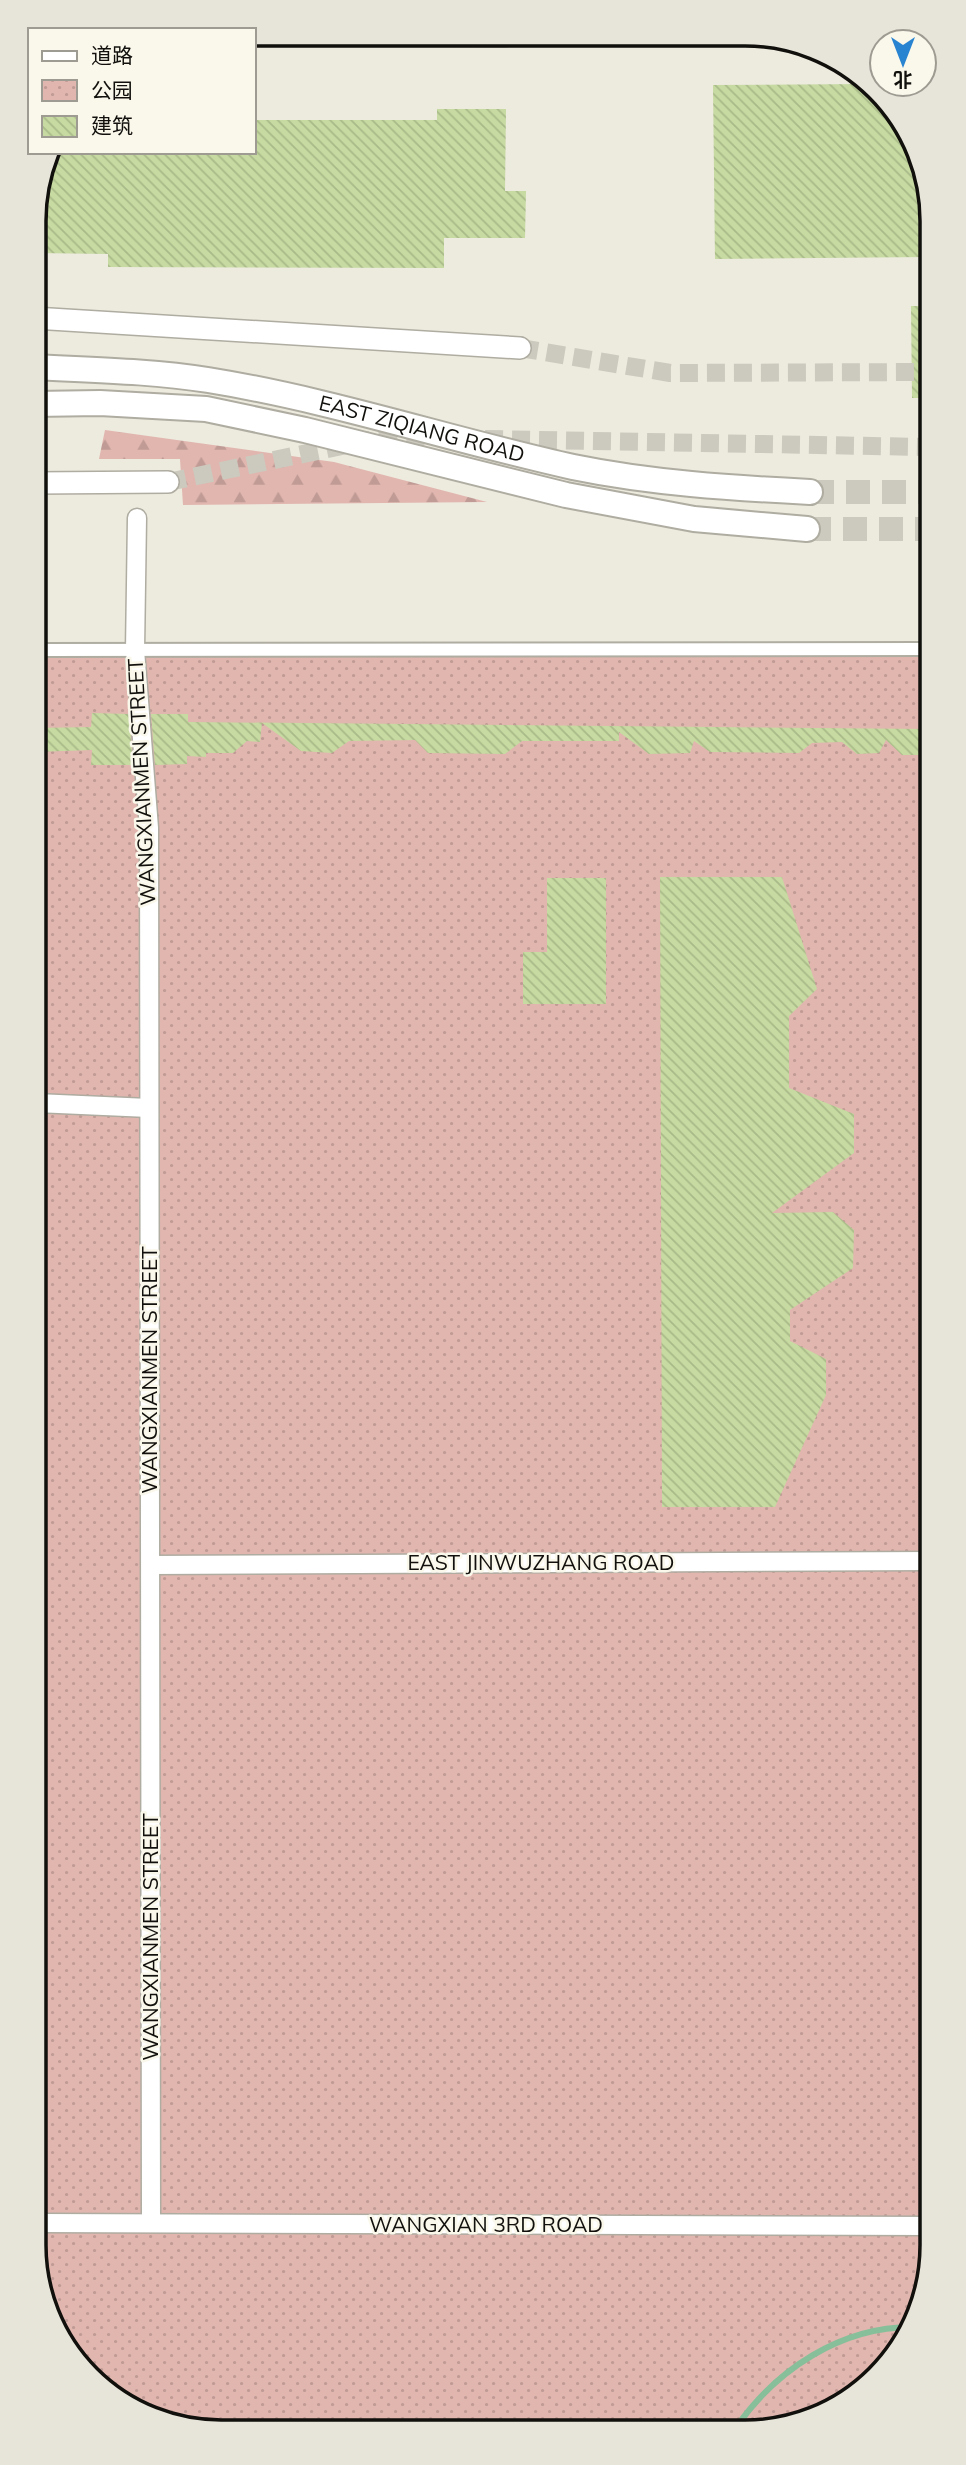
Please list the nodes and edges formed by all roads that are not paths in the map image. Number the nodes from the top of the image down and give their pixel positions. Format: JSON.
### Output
{"nodes":[{"id":1,"x":46,"y":319,"type":"edge"},
{"id":2,"x":520,"y":348,"type":"tunnel mouth"},
{"id":3,"x":46,"y":368,"type":"edge"},
{"id":4,"x":46,"y":404,"type":"edge"},
{"id":5,"x":168,"y":482,"type":"tunnel mouth"},
{"id":6,"x":46,"y":483,"type":"edge"},
{"id":7,"x":810,"y":492,"type":"tunnel mouth"},
{"id":8,"x":138,"y":518,"type":"dead end"},
{"id":9,"x":807,"y":529,"type":"tunnel mouth"},
{"id":10,"x":920,"y":649,"type":"edge"},
{"id":11,"x":46,"y":650,"type":"edge"},
{"id":12,"x":135,"y":650,"type":"junction"},
{"id":13,"x":46,"y":1103,"type":"edge"},
{"id":14,"x":149,"y":1108,"type":"junction"},
{"id":15,"x":920,"y":1561,"type":"edge"},
{"id":16,"x":151,"y":1565,"type":"junction"},
{"id":17,"x":151,"y":2222,"type":"junction"},
{"id":18,"x":46,"y":2223,"type":"edge"},
{"id":19,"x":920,"y":2226,"type":"edge"}],
"edges":[{"from":1,"to":2,"type":"street"},
{"from":3,"to":7,"type":"main road","name":"EAST ZIQIANG ROAD"},
{"from":4,"to":9,"type":"main road","name":"EAST ZIQIANG ROAD"},
{"from":5,"to":6,"type":"street"},
{"from":8,"to":12,"type":"street","name":"WANGXIANMEN STREET"},
{"from":10,"to":12,"type":"street"},
{"from":11,"to":12,"type":"street"},
{"from":12,"to":14,"type":"street","name":"WANGXIANMEN STREET"},
{"from":13,"to":14,"type":"street"},
{"from":14,"to":16,"type":"street","name":"WANGXIANMEN STREET"},
{"from":15,"to":16,"type":"street","name":"EAST JINWUZHANG ROAD"},
{"from":16,"to":17,"type":"street","name":"WANGXIANMEN STREET"},
{"from":17,"to":18,"type":"street","name":"WANGXIAN 3RD ROAD"},
{"from":17,"to":19,"type":"street","name":"WANGXIAN 3RD ROAD"}]}
